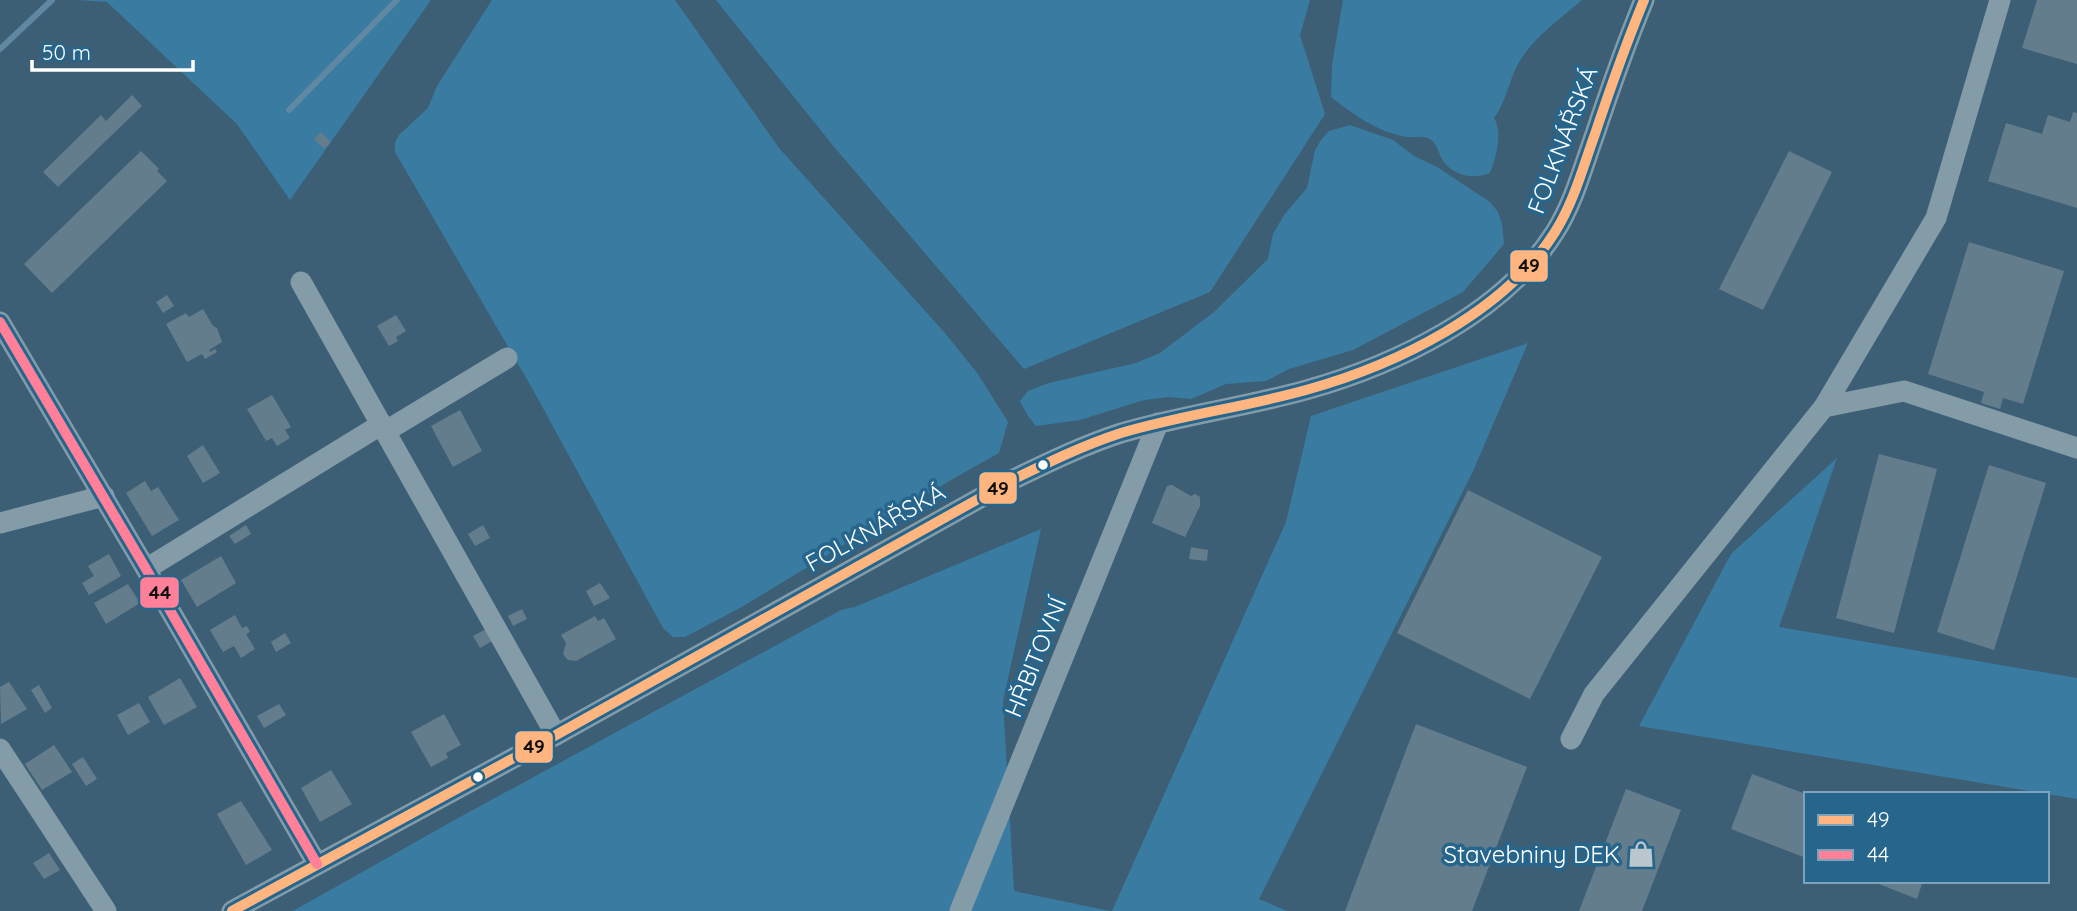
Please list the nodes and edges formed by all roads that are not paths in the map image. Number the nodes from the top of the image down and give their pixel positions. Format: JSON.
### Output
{"nodes":[{"id":1,"x":1644,"y":0,"type":"edge"},
{"id":2,"x":2000,"y":0,"type":"edge"},
{"id":3,"x":301,"y":282,"type":"dead end"},
{"id":4,"x":0,"y":322,"type":"edge"},
{"id":5,"x":507,"y":358,"type":"dead end"},
{"id":6,"x":1824,"y":407,"type":"junction"},
{"id":7,"x":1158,"y":423,"type":"junction"},
{"id":8,"x":384,"y":427,"type":"junction"},
{"id":9,"x":2077,"y":448,"type":"edge"},
{"id":10,"x":104,"y":496,"type":"junction"},
{"id":11,"x":0,"y":523,"type":"edge"},
{"id":12,"x":146,"y":569,"type":"junction"},
{"id":13,"x":556,"y":735,"type":"junction"},
{"id":14,"x":1571,"y":738,"type":"dead end"},
{"id":15,"x":0,"y":749,"type":"edge"},
{"id":16,"x":317,"y":864,"type":"junction"},
{"id":17,"x":106,"y":911,"type":"edge"},
{"id":18,"x":232,"y":911,"type":"edge"},
{"id":19,"x":960,"y":911,"type":"edge"}],
"edges":[{"from":1,"to":7,"type":"street","name":"FOLKNÁŘSKÁ"},
{"from":2,"to":6,"type":"street"},
{"from":3,"to":8,"type":"street"},
{"from":4,"to":10,"type":"street"},
{"from":5,"to":8,"type":"street"},
{"from":6,"to":9,"type":"street"},
{"from":6,"to":14,"type":"street"},
{"from":7,"to":13,"type":"street","name":"FOLKNÁŘSKÁ"},
{"from":7,"to":19,"type":"street","name":"HŘBITOVNÍ"},
{"from":8,"to":12,"type":"street"},
{"from":8,"to":13,"type":"street"},
{"from":10,"to":11,"type":"street"},
{"from":10,"to":12,"type":"street"},
{"from":12,"to":16,"type":"street"},
{"from":13,"to":16,"type":"street","name":"FOLKNÁŘSKÁ"},
{"from":15,"to":17,"type":"street"},
{"from":16,"to":18,"type":"street","name":"FOLKNÁŘSKÁ"}]}
